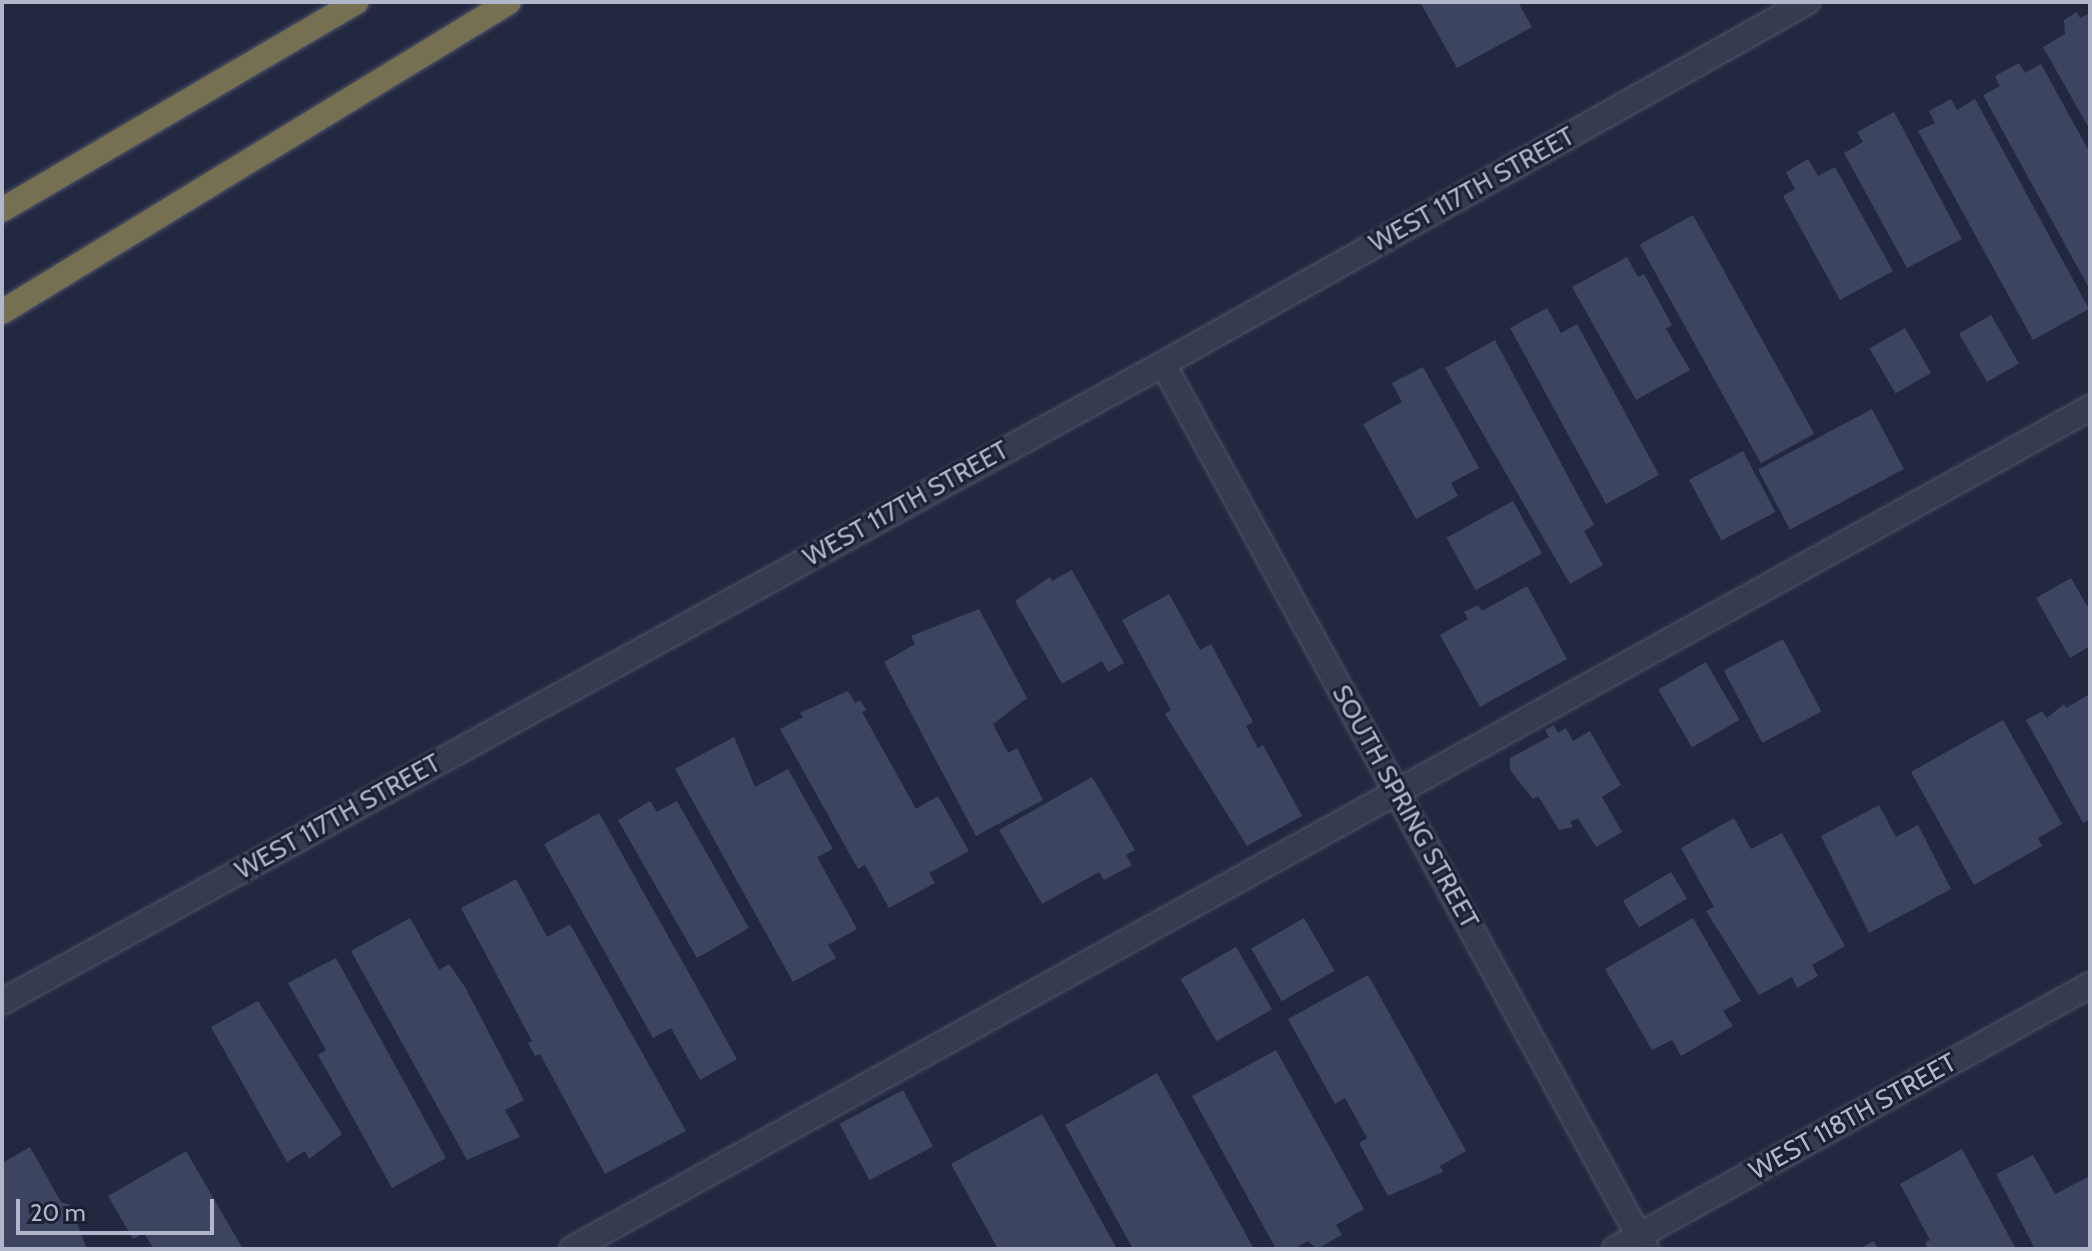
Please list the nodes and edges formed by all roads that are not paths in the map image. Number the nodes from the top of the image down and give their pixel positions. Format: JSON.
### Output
{"nodes":[{"id":1,"x":356,"y":2,"type":"edge"},
{"id":2,"x":509,"y":2,"type":"edge"},
{"id":3,"x":1807,"y":2,"type":"edge"},
{"id":4,"x":2,"y":210,"type":"edge"},
{"id":5,"x":2,"y":312,"type":"edge"},
{"id":6,"x":1163,"y":364,"type":"junction"},
{"id":7,"x":2090,"y":408,"type":"edge"},
{"id":8,"x":1398,"y":794,"type":"junction"},
{"id":9,"x":2090,"y":985,"type":"edge"},
{"id":10,"x":2,"y":1002,"type":"edge"},
{"id":11,"x":1642,"y":1242,"type":"edge"},
{"id":12,"x":572,"y":1249,"type":"edge"},
{"id":13,"x":1615,"y":1249,"type":"edge"}],
"edges":[{"from":1,"to":4,"type":"highway"},
{"from":2,"to":5,"type":"highway"},
{"from":3,"to":6,"type":"street","name":"WEST 117TH STREET"},
{"from":6,"to":8,"type":"street","name":"SOUTH SPRING STREET"},
{"from":6,"to":10,"type":"street","name":"WEST 117TH STREET"},
{"from":7,"to":8,"type":"street"},
{"from":8,"to":11,"type":"street","name":"SOUTH SPRING STREET"},
{"from":8,"to":12,"type":"street"},
{"from":9,"to":11,"type":"street","name":"WEST 118TH STREET"},
{"from":11,"to":13,"type":"street","name":"WEST 118TH STREET"}]}
